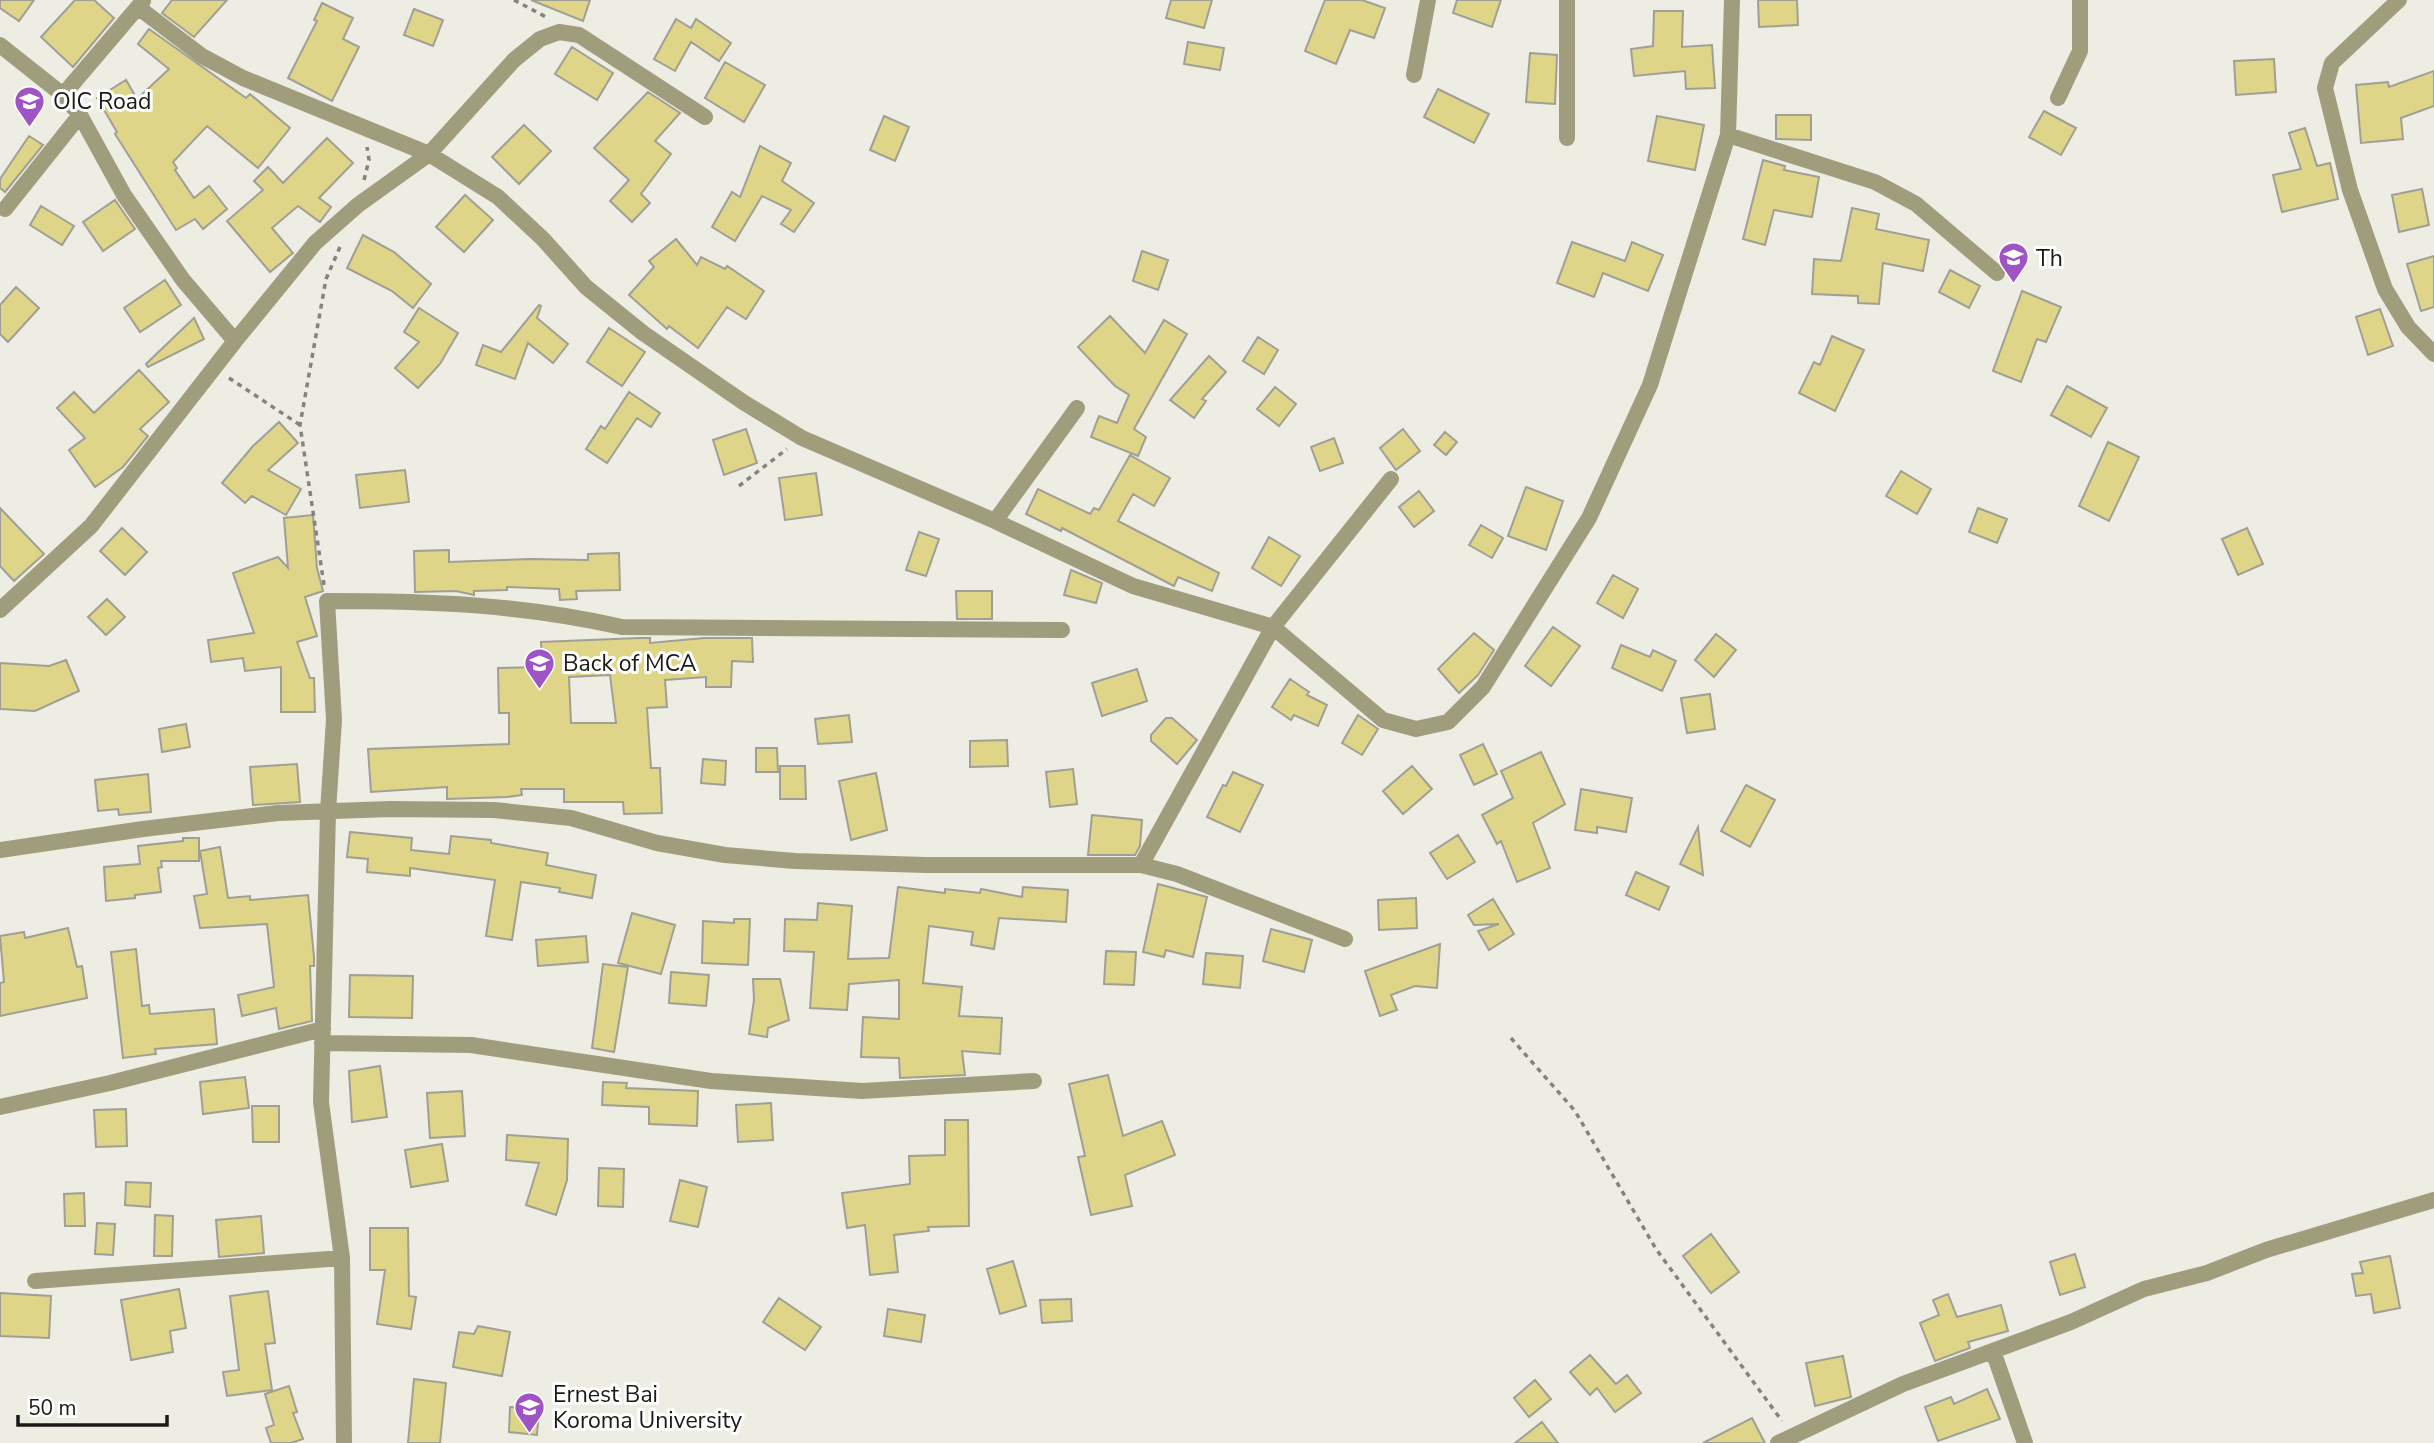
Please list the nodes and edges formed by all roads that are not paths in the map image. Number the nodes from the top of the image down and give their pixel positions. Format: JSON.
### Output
{"nodes":[{"id":1,"x":1428,"y":0,"type":"edge"},
{"id":2,"x":1567,"y":0,"type":"edge"},
{"id":3,"x":1732,"y":0,"type":"edge"},
{"id":4,"x":2080,"y":0,"type":"edge"},
{"id":5,"x":2399,"y":0,"type":"edge"},
{"id":6,"x":142,"y":4,"type":"edge"},
{"id":7,"x":0,"y":46,"type":"edge"},
{"id":8,"x":1414,"y":75,"type":"dead end"},
{"id":9,"x":64,"y":95,"type":"junction"},
{"id":10,"x":2058,"y":98,"type":"dead end"},
{"id":11,"x":80,"y":116,"type":"junction"},
{"id":12,"x":705,"y":117,"type":"dead end"},
{"id":13,"x":1728,"y":135,"type":"junction"},
{"id":14,"x":1567,"y":138,"type":"dead end"},
{"id":15,"x":429,"y":154,"type":"junction"},
{"id":16,"x":5,"y":209,"type":"dead end"},
{"id":17,"x":1997,"y":274,"type":"dead end"},
{"id":18,"x":235,"y":341,"type":"junction"},
{"id":19,"x":2434,"y":354,"type":"edge"},
{"id":20,"x":1077,"y":408,"type":"dead end"},
{"id":21,"x":1391,"y":479,"type":"dead end"},
{"id":22,"x":995,"y":521,"type":"junction"},
{"id":23,"x":0,"y":610,"type":"edge"},
{"id":24,"x":1273,"y":627,"type":"junction"},
{"id":25,"x":1062,"y":630,"type":"dead end"},
{"id":26,"x":328,"y":811,"type":"junction"},
{"id":27,"x":0,"y":850,"type":"edge"},
{"id":28,"x":1141,"y":865,"type":"junction"},
{"id":29,"x":1345,"y":939,"type":"dead end"},
{"id":30,"x":323,"y":1036,"type":"junction"},
{"id":31,"x":1034,"y":1081,"type":"dead end"},
{"id":32,"x":0,"y":1107,"type":"edge"},
{"id":33,"x":2434,"y":1200,"type":"edge"},
{"id":34,"x":342,"y":1258,"type":"junction"},
{"id":35,"x":35,"y":1281,"type":"dead end"},
{"id":36,"x":1993,"y":1351,"type":"junction"},
{"id":37,"x":1785,"y":1438,"type":"edge"},
{"id":38,"x":344,"y":1443,"type":"edge"},
{"id":39,"x":2025,"y":1443,"type":"edge"}],
"edges":[{"from":1,"to":8,"type":"street"},
{"from":2,"to":14,"type":"street"},
{"from":3,"to":13,"type":"street"},
{"from":4,"to":10,"type":"street"},
{"from":5,"to":19,"type":"street"},
{"from":6,"to":9,"type":"street"},
{"from":6,"to":15,"type":"street"},
{"from":7,"to":9,"type":"street"},
{"from":9,"to":11,"type":"street"},
{"from":11,"to":16,"type":"street"},
{"from":11,"to":18,"type":"street"},
{"from":12,"to":15,"type":"street"},
{"from":13,"to":17,"type":"street"},
{"from":13,"to":24,"type":"street"},
{"from":15,"to":18,"type":"street"},
{"from":15,"to":22,"type":"street"},
{"from":18,"to":23,"type":"street"},
{"from":20,"to":22,"type":"street"},
{"from":21,"to":24,"type":"street"},
{"from":22,"to":24,"type":"street"},
{"from":24,"to":28,"type":"street"},
{"from":25,"to":26,"type":"street"},
{"from":26,"to":27,"type":"street"},
{"from":26,"to":28,"type":"street"},
{"from":26,"to":30,"type":"street"},
{"from":28,"to":29,"type":"street"},
{"from":30,"to":31,"type":"street"},
{"from":30,"to":32,"type":"street"},
{"from":30,"to":34,"type":"street"},
{"from":33,"to":36,"type":"street"},
{"from":34,"to":35,"type":"street"},
{"from":34,"to":38,"type":"street"},
{"from":36,"to":37,"type":"street"},
{"from":36,"to":39,"type":"street"}]}
